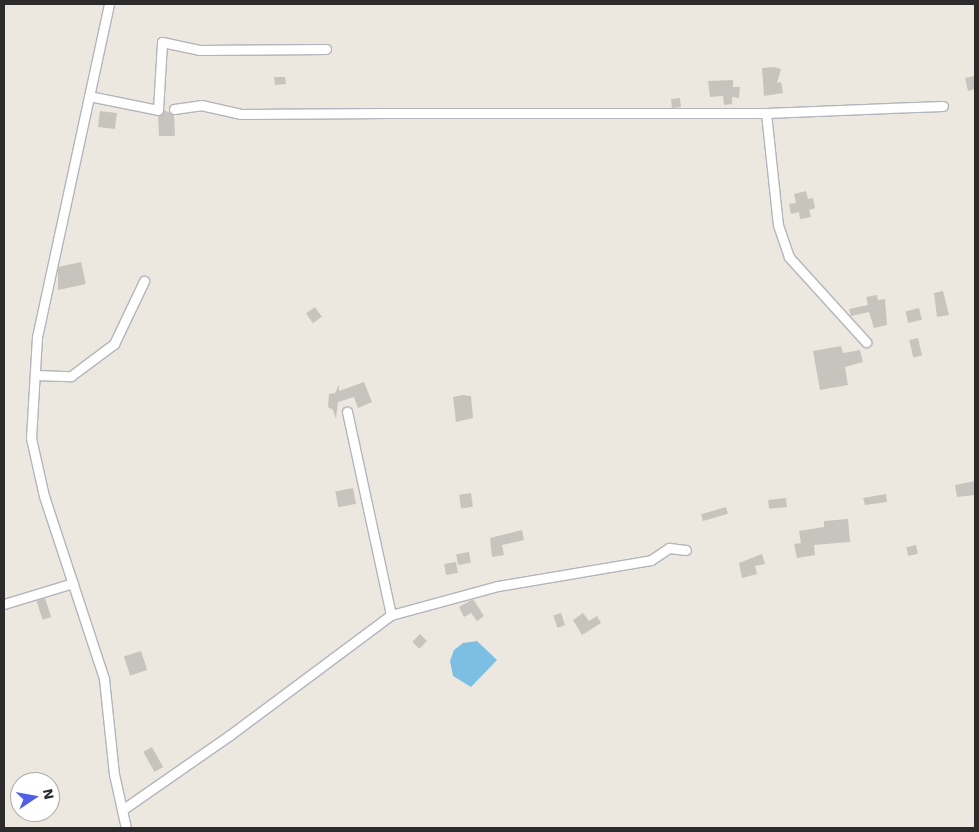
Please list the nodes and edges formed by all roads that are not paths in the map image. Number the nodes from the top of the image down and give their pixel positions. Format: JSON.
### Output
{"nodes":[{"id":1,"x":108,"y":4,"type":"edge"},
{"id":2,"x":326,"y":49,"type":"dead end"},
{"id":3,"x":89,"y":96,"type":"junction"},
{"id":4,"x":943,"y":106,"type":"dead end"},
{"id":5,"x":174,"y":110,"type":"dead end"},
{"id":6,"x":382,"y":113,"type":"junction"},
{"id":7,"x":395,"y":113,"type":"dead end"},
{"id":8,"x":766,"y":113,"type":"junction"},
{"id":9,"x":144,"y":281,"type":"dead end"},
{"id":10,"x":866,"y":342,"type":"dead end"},
{"id":11,"x":34,"y":376,"type":"junction"},
{"id":12,"x":347,"y":412,"type":"dead end"},
{"id":13,"x":686,"y":550,"type":"dead end"},
{"id":14,"x":73,"y":583,"type":"junction"},
{"id":15,"x":4,"y":604,"type":"edge"},
{"id":16,"x":392,"y":615,"type":"junction"},
{"id":17,"x":122,"y":810,"type":"junction"},
{"id":18,"x":126,"y":828,"type":"edge"}],
"edges":[{"from":1,"to":3,"type":"street"},
{"from":2,"to":3,"type":"street"},
{"from":3,"to":11,"type":"street"},
{"from":4,"to":8,"type":"street"},
{"from":5,"to":6,"type":"street"},
{"from":6,"to":7,"type":"street"},
{"from":6,"to":8,"type":"street"},
{"from":8,"to":10,"type":"street"},
{"from":9,"to":11,"type":"street"},
{"from":11,"to":14,"type":"street"},
{"from":12,"to":16,"type":"street"},
{"from":13,"to":16,"type":"street"},
{"from":14,"to":15,"type":"street"},
{"from":14,"to":17,"type":"street"},
{"from":16,"to":17,"type":"street"},
{"from":17,"to":18,"type":"street"}]}
